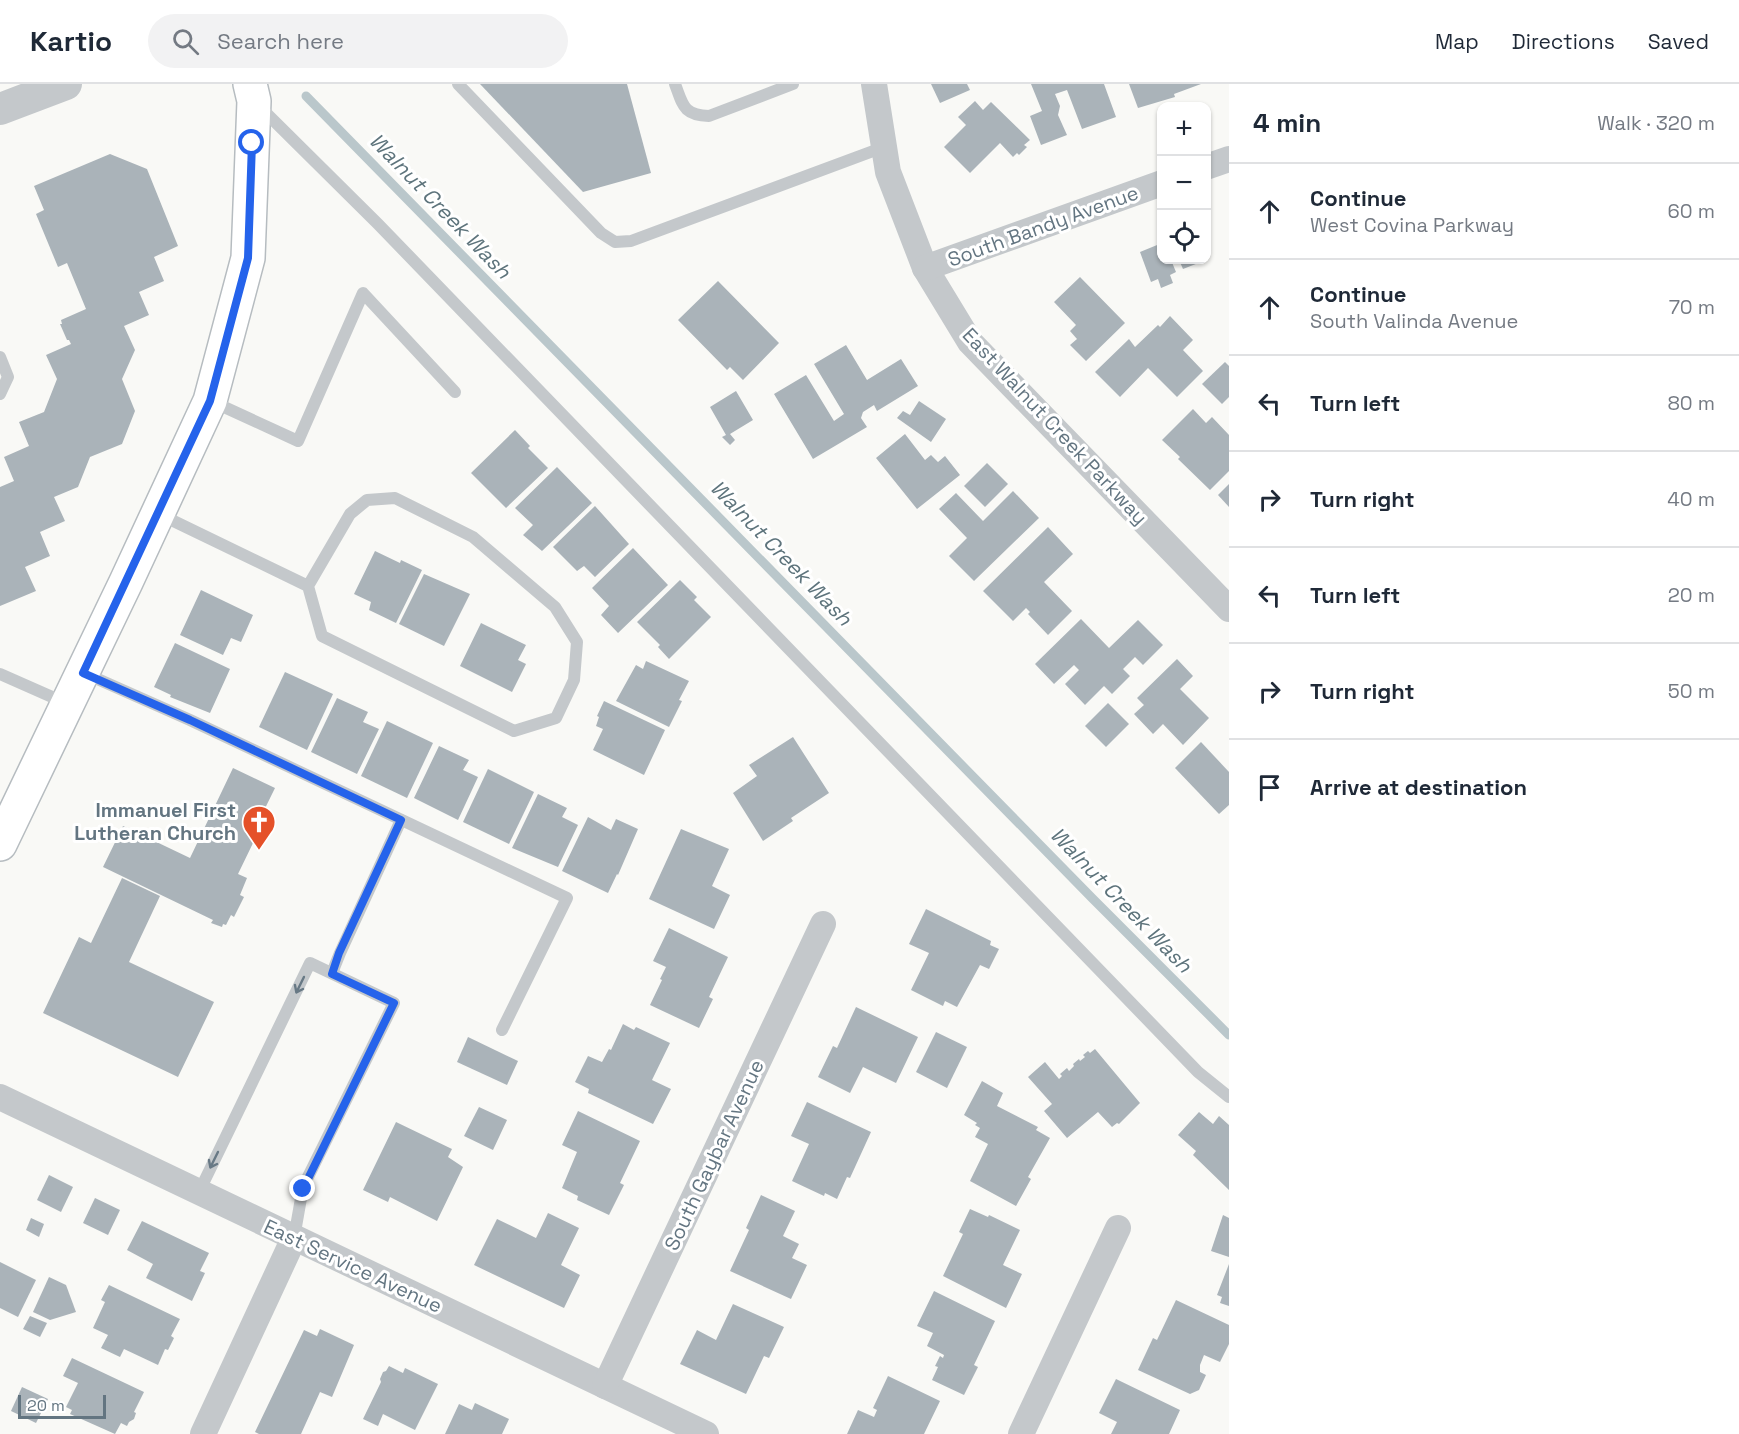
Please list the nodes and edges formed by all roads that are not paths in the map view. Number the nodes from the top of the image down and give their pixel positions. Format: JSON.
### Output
{"nodes":[{"id":1,"x":66,"y":84,"type":"edge"},
{"id":2,"x":458,"y":84,"type":"edge"},
{"id":3,"x":675,"y":84,"type":"edge"},
{"id":4,"x":793,"y":84,"type":"edge"},
{"id":5,"x":874,"y":84,"type":"edge"},
{"id":6,"x":252,"y":93,"type":"edge"},
{"id":7,"x":10,"y":102,"type":"edge"},
{"id":8,"x":884,"y":147,"type":"junction"},
{"id":9,"x":1229,"y":159,"type":"edge"},
{"id":10,"x":1211,"y":165,"type":"edge"},
{"id":11,"x":1157,"y":184,"type":"edge"},
{"id":12,"x":925,"y":268,"type":"junction"},
{"id":13,"x":0,"y":357,"type":"edge"},
{"id":14,"x":455,"y":392,"type":"dead end"},
{"id":15,"x":0,"y":394,"type":"edge"},
{"id":16,"x":210,"y":401,"type":"junction"},
{"id":17,"x":158,"y":514,"type":"junction"},
{"id":18,"x":308,"y":586,"type":"junction"},
{"id":19,"x":1229,"y":609,"type":"edge"},
{"id":20,"x":83,"y":673,"type":"junction"},
{"id":21,"x":0,"y":674,"type":"edge"},
{"id":22,"x":68,"y":704,"type":"junction"},
{"id":23,"x":401,"y":820,"type":"junction"},
{"id":24,"x":3,"y":828,"type":"edge"},
{"id":25,"x":823,"y":924,"type":"dead end"},
{"id":26,"x":332,"y":974,"type":"junction"},
{"id":27,"x":502,"y":1030,"type":"dead end"},
{"id":28,"x":0,"y":1097,"type":"edge"},
{"id":29,"x":1229,"y":1097,"type":"edge"},
{"id":30,"x":199,"y":1192,"type":"junction"},
{"id":31,"x":1118,"y":1228,"type":"dead end"},
{"id":32,"x":294,"y":1238,"type":"junction"},
{"id":33,"x":604,"y":1386,"type":"junction"},
{"id":34,"x":203,"y":1434,"type":"edge"},
{"id":35,"x":706,"y":1434,"type":"edge"},
{"id":36,"x":1021,"y":1434,"type":"edge"}],
"edges":[{"from":1,"to":7,"type":"street"},
{"from":2,"to":8,"type":"lane"},
{"from":3,"to":4,"type":"lane"},
{"from":5,"to":8,"type":"street","name":"East Walnut Creek Parkway"},
{"from":6,"to":16,"type":"main road"},
{"from":6,"to":29,"type":"lane"},
{"from":8,"to":12,"type":"street","name":"East Walnut Creek Parkway"},
{"from":9,"to":10,"type":"street"},
{"from":11,"to":12,"type":"street","name":"South Bandy Avenue"},
{"from":12,"to":19,"type":"street","name":"East Walnut Creek Parkway"},
{"from":13,"to":15,"type":"lane"},
{"from":14,"to":16,"type":"lane"},
{"from":16,"to":17,"type":"main road"},
{"from":17,"to":18,"type":"lane"},
{"from":17,"to":20,"type":"main road"},
{"from":18,"to":18,"type":"lane"},
{"from":20,"to":22,"type":"main road"},
{"from":20,"to":23,"type":"lane"},
{"from":21,"to":22,"type":"lane"},
{"from":22,"to":24,"type":"main road"},
{"from":23,"to":26,"type":"lane"},
{"from":23,"to":27,"type":"lane"},
{"from":25,"to":33,"type":"street","name":"South Gaybar Avenue"},
{"from":26,"to":30,"type":"lane","one_way":true},
{"from":26,"to":32,"type":"lane"},
{"from":28,"to":30,"type":"street","name":"East Service Avenue"},
{"from":30,"to":32,"type":"street","name":"East Service Avenue"},
{"from":31,"to":36,"type":"street"},
{"from":32,"to":33,"type":"street","name":"East Service Avenue"},
{"from":32,"to":34,"type":"street"},
{"from":33,"to":35,"type":"street","name":"East Service Avenue"}]}
